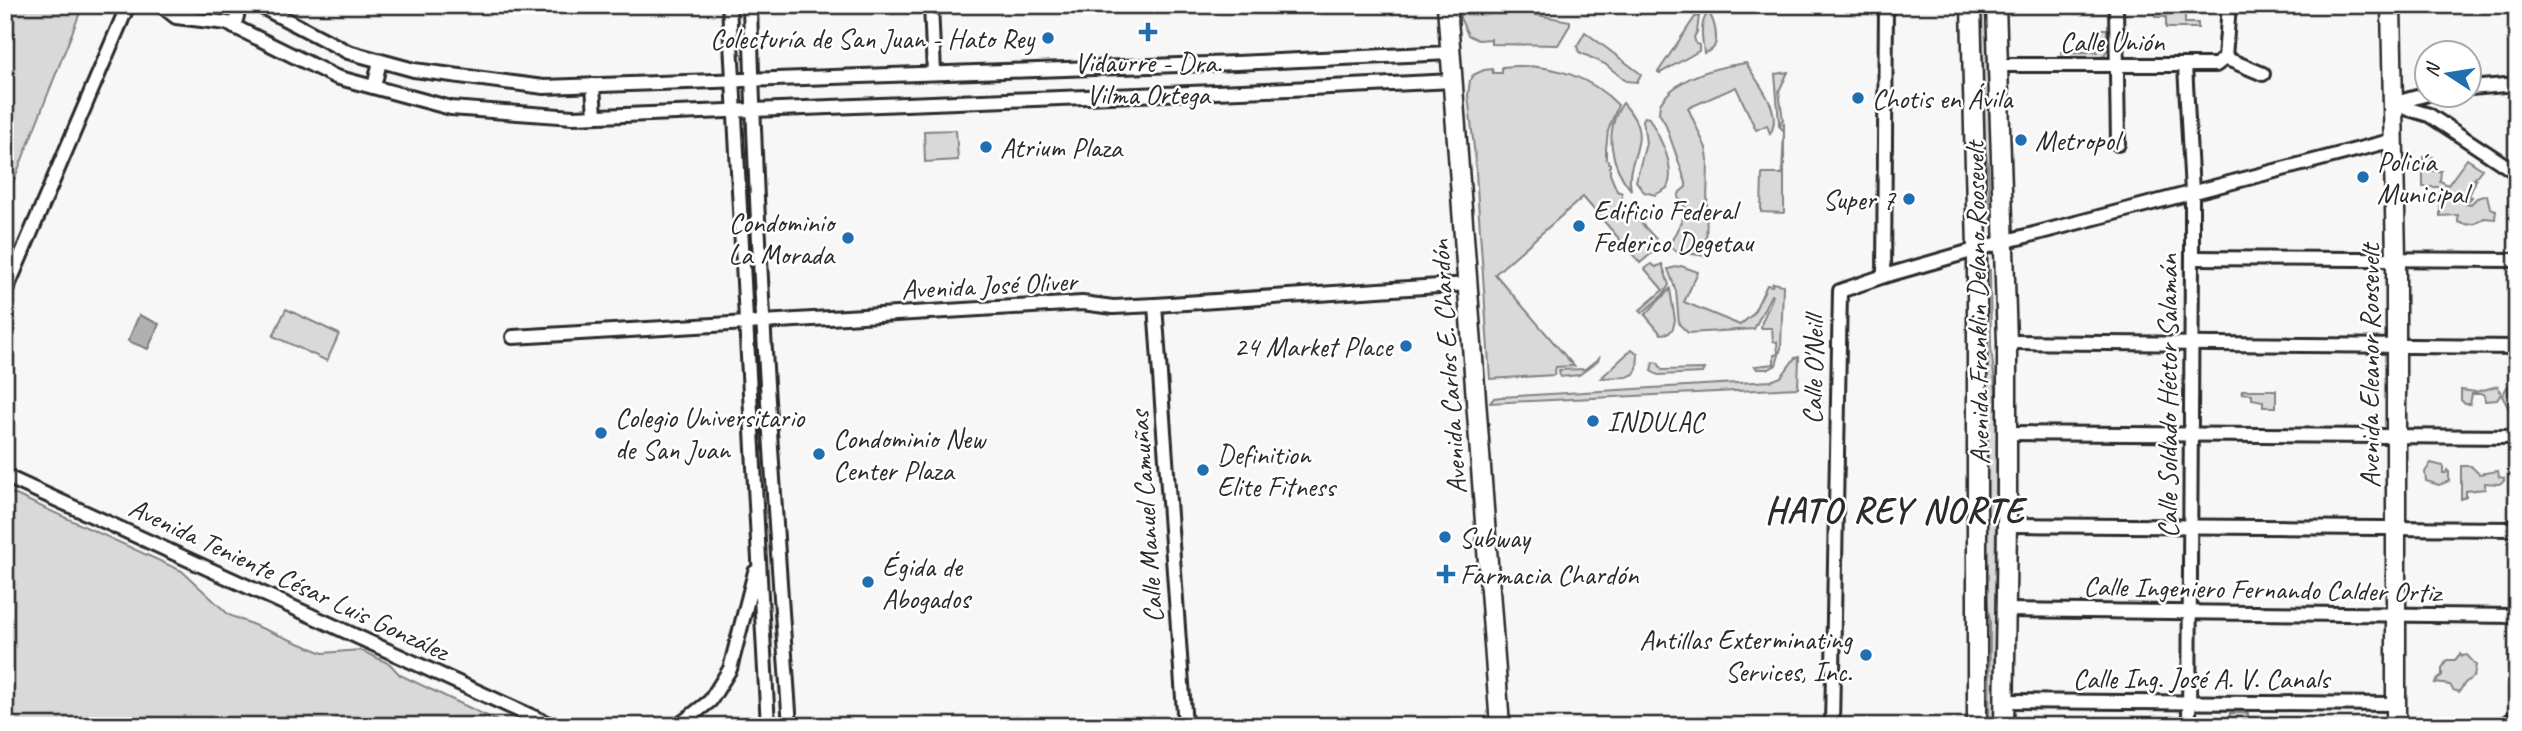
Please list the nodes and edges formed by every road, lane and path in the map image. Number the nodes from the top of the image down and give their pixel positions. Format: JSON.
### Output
{"nodes":[{"id":1,"x":128,"y":5,"type":"edge"},
{"id":2,"x":161,"y":5,"type":"edge"},
{"id":3,"x":240,"y":5,"type":"edge"},
{"id":4,"x":258,"y":5,"type":"edge"},
{"id":5,"x":729,"y":5,"type":"edge"},
{"id":6,"x":750,"y":5,"type":"edge"},
{"id":7,"x":931,"y":5,"type":"edge"},
{"id":8,"x":1447,"y":5,"type":"edge"},
{"id":9,"x":1886,"y":5,"type":"edge"},
{"id":10,"x":1971,"y":5,"type":"edge"},
{"id":11,"x":1996,"y":5,"type":"edge"},
{"id":12,"x":2116,"y":5,"type":"edge"},
{"id":13,"x":2230,"y":5,"type":"edge"},
{"id":14,"x":2391,"y":5,"type":"edge"},
{"id":15,"x":234,"y":27,"type":"junction"},
{"id":16,"x":1450,"y":53,"type":"junction"},
{"id":17,"x":2225,"y":58,"type":"junction"},
{"id":18,"x":380,"y":61,"type":"junction"},
{"id":19,"x":1997,"y":65,"type":"junction"},
{"id":20,"x":2117,"y":66,"type":"junction"},
{"id":21,"x":2185,"y":66,"type":"junction"},
{"id":22,"x":934,"y":73,"type":"junction"},
{"id":23,"x":2263,"y":74,"type":"dead end"},
{"id":24,"x":733,"y":80,"type":"junction"},
{"id":25,"x":752,"y":80,"type":"junction"},
{"id":26,"x":1452,"y":80,"type":"junction"},
{"id":27,"x":2517,"y":84,"type":"edge"},
{"id":28,"x":593,"y":85,"type":"junction"},
{"id":29,"x":374,"y":87,"type":"junction"},
{"id":30,"x":2484,"y":87,"type":"edge"},
{"id":31,"x":2414,"y":98,"type":"edge"},
{"id":32,"x":2392,"y":104,"type":"junction"},
{"id":33,"x":752,"y":109,"type":"junction"},
{"id":34,"x":733,"y":110,"type":"junction"},
{"id":35,"x":595,"y":116,"type":"junction"},
{"id":36,"x":2394,"y":140,"type":"junction"},
{"id":37,"x":2118,"y":144,"type":"dead end"},
{"id":38,"x":2515,"y":171,"type":"edge"},
{"id":39,"x":2192,"y":192,"type":"junction"},
{"id":40,"x":2003,"y":242,"type":"junction"},
{"id":41,"x":1978,"y":249,"type":"junction"},
{"id":42,"x":2192,"y":258,"type":"junction"},
{"id":43,"x":2396,"y":259,"type":"junction"},
{"id":44,"x":2517,"y":260,"type":"edge"},
{"id":45,"x":1884,"y":276,"type":"junction"},
{"id":46,"x":1469,"y":284,"type":"junction"},
{"id":47,"x":5,"y":293,"type":"edge"},
{"id":48,"x":1155,"y":305,"type":"junction"},
{"id":49,"x":762,"y":323,"type":"junction"},
{"id":50,"x":745,"y":324,"type":"junction"},
{"id":51,"x":513,"y":337,"type":"dead end"},
{"id":52,"x":2007,"y":342,"type":"junction"},
{"id":53,"x":2192,"y":343,"type":"junction"},
{"id":54,"x":2396,"y":346,"type":"junction"},
{"id":55,"x":2517,"y":347,"type":"edge"},
{"id":56,"x":2007,"y":433,"type":"junction"},
{"id":57,"x":2191,"y":435,"type":"junction"},
{"id":58,"x":2396,"y":436,"type":"junction"},
{"id":59,"x":2517,"y":438,"type":"edge"},
{"id":60,"x":5,"y":476,"type":"edge"},
{"id":61,"x":2007,"y":525,"type":"junction"},
{"id":62,"x":2191,"y":526,"type":"junction"},
{"id":63,"x":2396,"y":528,"type":"junction"},
{"id":64,"x":2517,"y":529,"type":"edge"},
{"id":65,"x":758,"y":558,"type":"junction"},
{"id":66,"x":2006,"y":610,"type":"junction"},
{"id":67,"x":2190,"y":612,"type":"junction"},
{"id":68,"x":2397,"y":615,"type":"junction"},
{"id":69,"x":2517,"y":616,"type":"edge"},
{"id":70,"x":2005,"y":701,"type":"junction"},
{"id":71,"x":2189,"y":703,"type":"junction"},
{"id":72,"x":2396,"y":704,"type":"junction"},
{"id":73,"x":2517,"y":716,"type":"edge"},
{"id":74,"x":553,"y":726,"type":"edge"},
{"id":75,"x":678,"y":726,"type":"edge"},
{"id":76,"x":768,"y":726,"type":"edge"},
{"id":77,"x":790,"y":726,"type":"edge"},
{"id":78,"x":1185,"y":726,"type":"edge"},
{"id":79,"x":1500,"y":726,"type":"edge"},
{"id":80,"x":1832,"y":726,"type":"edge"},
{"id":81,"x":1977,"y":726,"type":"edge"},
{"id":82,"x":2004,"y":726,"type":"edge"},
{"id":83,"x":2189,"y":726,"type":"edge"},
{"id":84,"x":2396,"y":726,"type":"edge"},
{"id":85,"x":2502,"y":726,"type":"edge"}],
"edges":[{"from":1,"to":47,"type":"street"},
{"from":2,"to":15,"type":"street"},
{"from":3,"to":15,"type":"street"},
{"from":4,"to":18,"type":"street"},
{"from":5,"to":24,"type":"street"},
{"from":6,"to":25,"type":"street"},
{"from":7,"to":22,"type":"street"},
{"from":8,"to":16,"type":"street","name":"Avenida Carlos E. Chardón"},
{"from":9,"to":45,"type":"street"},
{"from":10,"to":41,"type":"street","name":"Avenida Franklin Delano Roosevelt"},
{"from":11,"to":19,"type":"street","name":"Avenida Franklin Delano Roosevelt"},
{"from":12,"to":20,"type":"street"},
{"from":13,"to":17,"type":"street"},
{"from":14,"to":32,"type":"street","name":"Avenida Eleanor Roosevelt"},
{"from":15,"to":29,"type":"street"},
{"from":16,"to":22,"type":"street"},
{"from":16,"to":26,"type":"street","name":"Avenida Carlos E. Chardón"},
{"from":17,"to":21,"type":"street","name":"Calle Unión"},
{"from":17,"to":23,"type":"street"},
{"from":18,"to":28,"type":"street"},
{"from":18,"to":29,"type":"street"},
{"from":19,"to":20,"type":"street","name":"Calle Unión"},
{"from":19,"to":40,"type":"street","name":"Avenida Franklin Delano Roosevelt"},
{"from":20,"to":21,"type":"street","name":"Calle Unión"},
{"from":20,"to":37,"type":"street"},
{"from":21,"to":39,"type":"street","name":"Calle Soldado Héctor Salamán"},
{"from":22,"to":25,"type":"street"},
{"from":24,"to":25,"type":"street"},
{"from":24,"to":28,"type":"street"},
{"from":24,"to":34,"type":"street"},
{"from":25,"to":33,"type":"street"},
{"from":26,"to":33,"type":"street"},
{"from":26,"to":46,"type":"street","name":"Avenida Carlos E. Chardón"},
{"from":27,"to":30,"type":"street"},
{"from":28,"to":35,"type":"street"},
{"from":29,"to":35,"type":"street"},
{"from":31,"to":32,"type":"street"},
{"from":32,"to":36,"type":"street","name":"Avenida Eleanor Roosevelt"},
{"from":32,"to":38,"type":"street"},
{"from":33,"to":34,"type":"street"},
{"from":33,"to":49,"type":"street"},
{"from":34,"to":35,"type":"street"},
{"from":34,"to":50,"type":"street"},
{"from":36,"to":39,"type":"street"},
{"from":36,"to":43,"type":"street","name":"Avenida Eleanor Roosevelt"},
{"from":39,"to":40,"type":"street"},
{"from":39,"to":42,"type":"street","name":"Calle Soldado Héctor Salamán"},
{"from":40,"to":41,"type":"street"},
{"from":40,"to":52,"type":"street","name":"Avenida Franklin Delano Roosevelt"},
{"from":41,"to":45,"type":"street"},
{"from":41,"to":81,"type":"street","name":"Avenida Franklin Delano Roosevelt"},
{"from":42,"to":43,"type":"street"},
{"from":42,"to":53,"type":"street","name":"Calle Soldado Héctor Salamán"},
{"from":43,"to":44,"type":"street"},
{"from":43,"to":54,"type":"street","name":"Avenida Eleanor Roosevelt"},
{"from":45,"to":80,"type":"street","name":"Calle O'Neill"},
{"from":46,"to":48,"type":"street","name":"Avenida José Oliver"},
{"from":46,"to":79,"type":"street","name":"Avenida Carlos E. Chardón"},
{"from":48,"to":49,"type":"street","name":"Avenida José Oliver"},
{"from":48,"to":78,"type":"street","name":"Calle Manuel Camuñas"},
{"from":49,"to":50,"type":"street","name":"Avenida José Oliver"},
{"from":49,"to":77,"type":"street"},
{"from":50,"to":51,"type":"street","name":"Avenida José Oliver"},
{"from":50,"to":65,"type":"street"},
{"from":52,"to":53,"type":"street"},
{"from":52,"to":56,"type":"street","name":"Avenida Franklin Delano Roosevelt"},
{"from":53,"to":54,"type":"street"},
{"from":53,"to":57,"type":"street","name":"Calle Soldado Héctor Salamán"},
{"from":54,"to":55,"type":"street"},
{"from":54,"to":58,"type":"street","name":"Avenida Eleanor Roosevelt"},
{"from":56,"to":57,"type":"street"},
{"from":56,"to":61,"type":"street","name":"Avenida Franklin Delano Roosevelt"},
{"from":57,"to":58,"type":"street"},
{"from":57,"to":62,"type":"street","name":"Calle Soldado Héctor Salamán"},
{"from":58,"to":59,"type":"street"},
{"from":58,"to":63,"type":"street","name":"Avenida Eleanor Roosevelt"},
{"from":60,"to":74,"type":"street","name":"Avenida Teniente César Luis González"},
{"from":61,"to":62,"type":"street"},
{"from":61,"to":66,"type":"street","name":"Avenida Franklin Delano Roosevelt"},
{"from":62,"to":63,"type":"street"},
{"from":62,"to":67,"type":"street","name":"Calle Soldado Héctor Salamán"},
{"from":63,"to":64,"type":"street"},
{"from":63,"to":68,"type":"street","name":"Avenida Eleanor Roosevelt"},
{"from":65,"to":75,"type":"street"},
{"from":65,"to":76,"type":"street"},
{"from":66,"to":67,"type":"street","name":"Calle Ingeniero Fernando Calder Ortiz"},
{"from":66,"to":70,"type":"street","name":"Avenida Franklin Delano Roosevelt"},
{"from":67,"to":68,"type":"street","name":"Calle Ingeniero Fernando Calder Ortiz"},
{"from":67,"to":71,"type":"street","name":"Calle Soldado Héctor Salamán"},
{"from":68,"to":69,"type":"street","name":"Calle Ingeniero Fernando Calder Ortiz"},
{"from":68,"to":72,"type":"street","name":"Avenida Eleanor Roosevelt"},
{"from":70,"to":71,"type":"street","name":"Calle Ing. José A. V. Canals"},
{"from":70,"to":82,"type":"street","name":"Avenida Franklin Delano Roosevelt"},
{"from":71,"to":72,"type":"street","name":"Calle Ing. José A. V. Canals"},
{"from":71,"to":83,"type":"street","name":"Calle Soldado Héctor Salamán"},
{"from":72,"to":84,"type":"street","name":"Avenida Eleanor Roosevelt"},
{"from":73,"to":85,"type":"street"}]}
